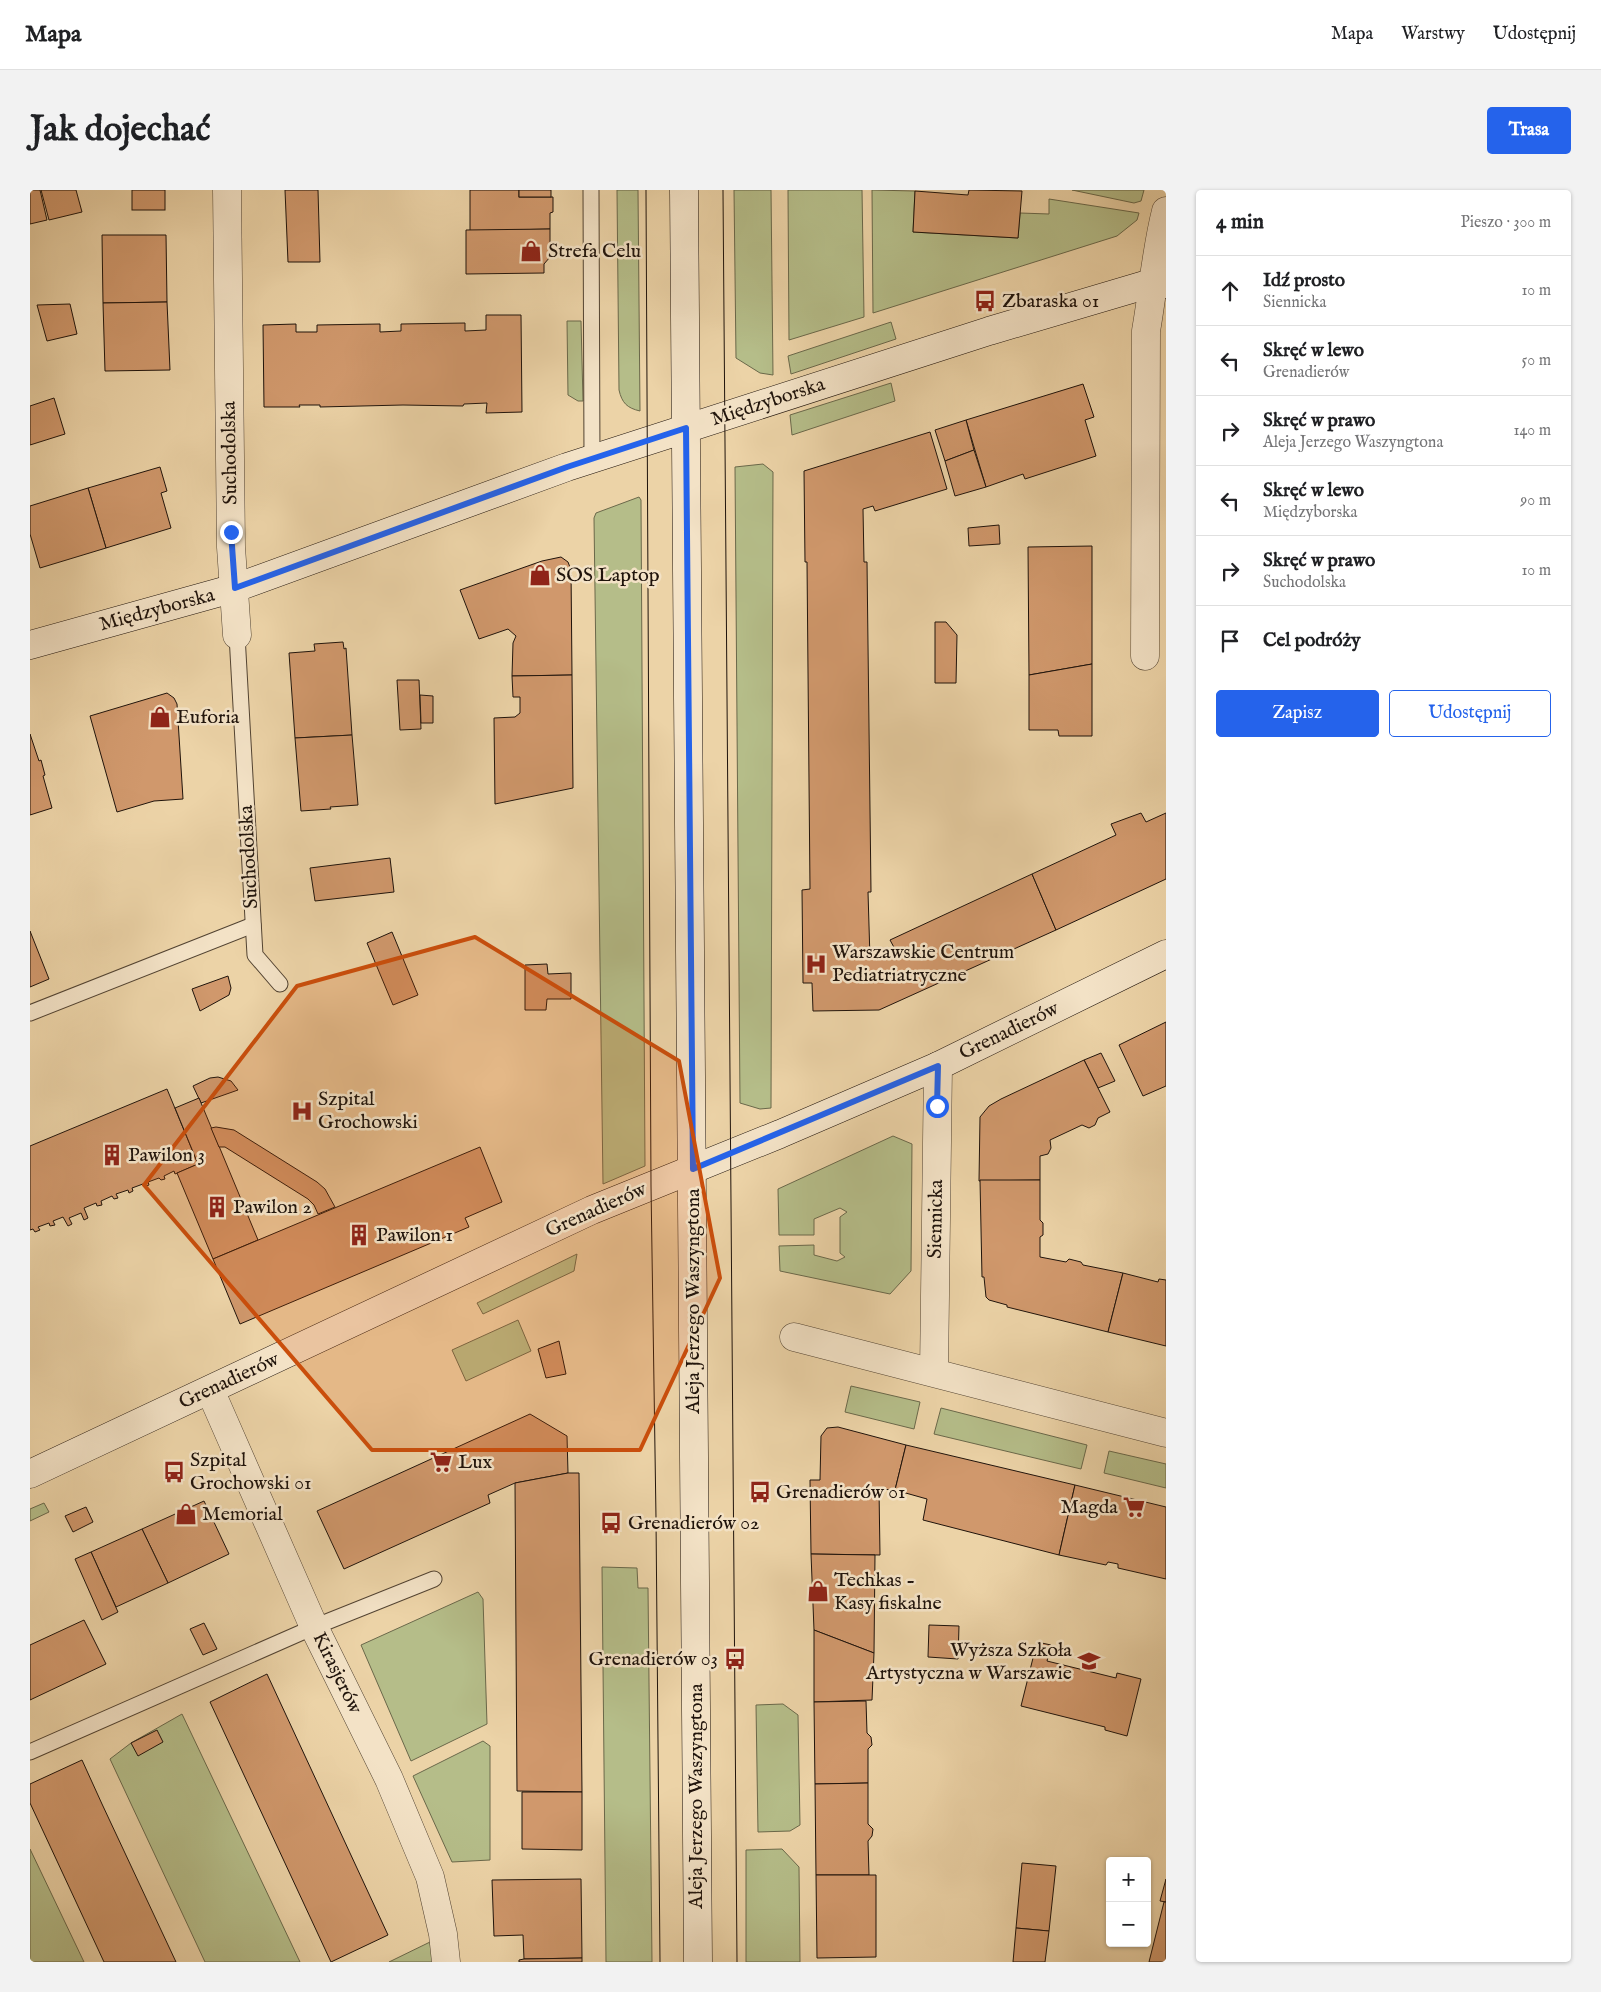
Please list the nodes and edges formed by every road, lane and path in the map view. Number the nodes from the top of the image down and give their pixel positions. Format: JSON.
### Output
{"nodes":[{"id":1,"x":227,"y":190,"type":"edge"},
{"id":2,"x":591,"y":190,"type":"edge"},
{"id":3,"x":684,"y":190,"type":"edge"},
{"id":4,"x":1166,"y":211,"type":"edge"},
{"id":5,"x":1160,"y":283,"type":"edge"},
{"id":6,"x":686,"y":428,"type":"junction"},
{"id":7,"x":592,"y":459,"type":"junction"},
{"id":8,"x":235,"y":588,"type":"junction"},
{"id":9,"x":237,"y":635,"type":"joint"},
{"id":10,"x":30,"y":645,"type":"edge"},
{"id":11,"x":1145,"y":656,"type":"dead end"},
{"id":12,"x":253,"y":925,"type":"junction"},
{"id":13,"x":1166,"y":954,"type":"edge"},
{"id":14,"x":280,"y":984,"type":"dead end"},
{"id":15,"x":30,"y":1013,"type":"edge"},
{"id":16,"x":938,"y":1066,"type":"junction"},
{"id":17,"x":693,"y":1169,"type":"junction"},
{"id":18,"x":794,"y":1337,"type":"dead end"},
{"id":19,"x":934,"y":1372,"type":"junction"},
{"id":20,"x":210,"y":1390,"type":"junction"},
{"id":21,"x":1166,"y":1433,"type":"edge"},
{"id":22,"x":30,"y":1474,"type":"edge"},
{"id":23,"x":434,"y":1579,"type":"dead end"},
{"id":24,"x":314,"y":1627,"type":"junction"},
{"id":25,"x":30,"y":1752,"type":"edge"},
{"id":26,"x":446,"y":1962,"type":"edge"},
{"id":27,"x":698,"y":1962,"type":"edge"}],
"edges":[{"from":1,"to":8,"type":"street","name":"Suchodolska"},
{"from":2,"to":7,"type":"lane"},
{"from":3,"to":6,"type":"street","name":"Aleja Jerzego Waszyngtona"},
{"from":4,"to":5,"type":"street"},
{"from":5,"to":6,"type":"street","name":"Międzyborska"},
{"from":5,"to":11,"type":"street"},
{"from":6,"to":7,"type":"street","name":"Międzyborska"},
{"from":6,"to":17,"type":"street","name":"Aleja Jerzego Waszyngtona"},
{"from":7,"to":8,"type":"street","name":"Międzyborska"},
{"from":8,"to":9,"type":"street","name":"Suchodolska"},
{"from":8,"to":10,"type":"street","name":"Międzyborska"},
{"from":9,"to":12,"type":"lane","name":"Suchodolska"},
{"from":12,"to":14,"type":"lane","name":"Suchodolska"},
{"from":12,"to":15,"type":"lane","name":"Suchodolska"},
{"from":13,"to":16,"type":"street","name":"Grenadierów"},
{"from":16,"to":17,"type":"street","name":"Grenadierów"},
{"from":16,"to":19,"type":"street","name":"Siennicka"},
{"from":17,"to":20,"type":"street","name":"Grenadierów"},
{"from":17,"to":27,"type":"street","name":"Aleja Jerzego Waszyngtona"},
{"from":18,"to":19,"type":"street"},
{"from":19,"to":21,"type":"street"},
{"from":20,"to":22,"type":"street","name":"Grenadierów"},
{"from":20,"to":24,"type":"street","name":"Kirasjerów"},
{"from":23,"to":24,"type":"lane"},
{"from":24,"to":25,"type":"lane"},
{"from":24,"to":26,"type":"street","name":"Kirasjerów"}]}
